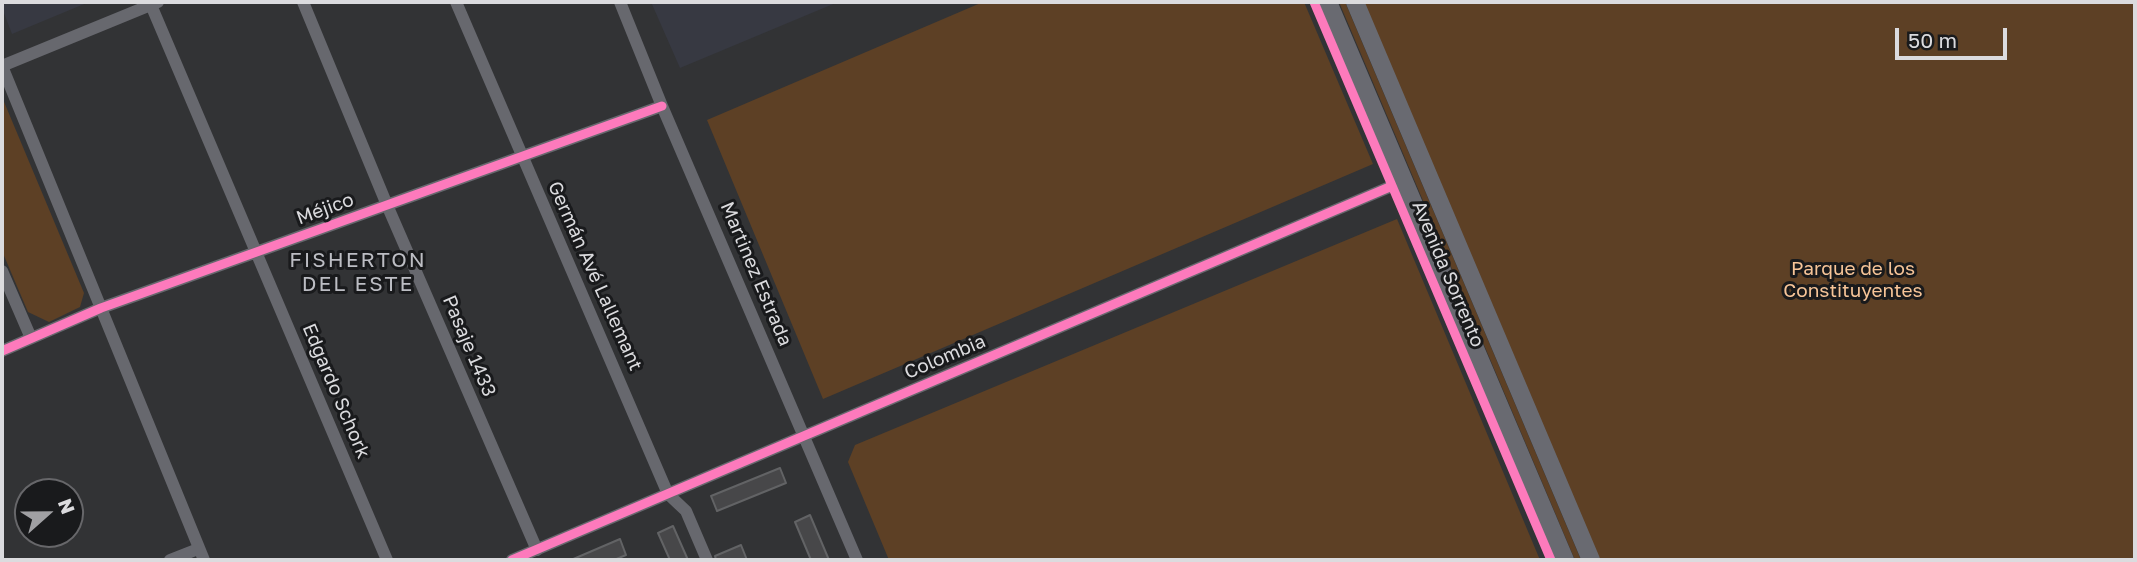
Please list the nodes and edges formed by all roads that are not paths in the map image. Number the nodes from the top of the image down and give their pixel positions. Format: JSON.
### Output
{"nodes":[{"id":1,"x":303,"y":2,"type":"edge"},
{"id":2,"x":456,"y":2,"type":"edge"},
{"id":3,"x":620,"y":2,"type":"edge"},
{"id":4,"x":1328,"y":2,"type":"edge"},
{"id":5,"x":1355,"y":2,"type":"edge"},
{"id":6,"x":155,"y":3,"type":"edge"},
{"id":7,"x":2,"y":66,"type":"edge"},
{"id":8,"x":662,"y":106,"type":"junction"},
{"id":9,"x":522,"y":158,"type":"junction"},
{"id":10,"x":1392,"y":186,"type":"dead end"},
{"id":11,"x":387,"y":205,"type":"junction"},
{"id":12,"x":257,"y":252,"type":"junction"},
{"id":13,"x":2,"y":271,"type":"edge"},
{"id":14,"x":101,"y":308,"type":"junction"},
{"id":15,"x":31,"y":338,"type":"junction"},
{"id":16,"x":2,"y":351,"type":"edge"},
{"id":17,"x":805,"y":436,"type":"junction"},
{"id":18,"x":668,"y":494,"type":"junction"},
{"id":19,"x":537,"y":550,"type":"junction"},
{"id":20,"x":201,"y":554,"type":"edge"},
{"id":21,"x":170,"y":560,"type":"edge"},
{"id":22,"x":387,"y":560,"type":"edge"},
{"id":23,"x":512,"y":560,"type":"edge"},
{"id":24,"x":707,"y":560,"type":"edge"},
{"id":25,"x":857,"y":560,"type":"edge"},
{"id":26,"x":1565,"y":560,"type":"edge"},
{"id":27,"x":1591,"y":560,"type":"edge"}],
"edges":[{"from":1,"to":11,"type":"street","name":"Pasaje 1433"},
{"from":2,"to":9,"type":"street","name":"Germán Avé Lallemant"},
{"from":3,"to":8,"type":"street","name":"Martinez Estrada"},
{"from":4,"to":26,"type":"main road","name":"Avenida Sorrento"},
{"from":5,"to":27,"type":"main road","name":"Avenida Sorrento"},
{"from":6,"to":7,"type":"street"},
{"from":6,"to":12,"type":"street","name":"Edgardo Schork"},
{"from":7,"to":14,"type":"street"},
{"from":8,"to":9,"type":"street","name":"Méjico"},
{"from":8,"to":17,"type":"street","name":"Martinez Estrada"},
{"from":9,"to":11,"type":"street","name":"Méjico"},
{"from":9,"to":18,"type":"street","name":"Germán Avé Lallemant"},
{"from":10,"to":17,"type":"street","name":"Colombia"},
{"from":11,"to":12,"type":"street","name":"Méjico"},
{"from":11,"to":19,"type":"street","name":"Pasaje 1433"},
{"from":12,"to":14,"type":"street","name":"Méjico"},
{"from":12,"to":22,"type":"street","name":"Edgardo Schork"},
{"from":13,"to":15,"type":"street"},
{"from":14,"to":15,"type":"street","name":"Méjico"},
{"from":14,"to":20,"type":"street"},
{"from":15,"to":16,"type":"street","name":"Méjico"},
{"from":17,"to":18,"type":"street","name":"Colombia"},
{"from":17,"to":25,"type":"street","name":"Martinez Estrada"},
{"from":18,"to":19,"type":"street","name":"Colombia"},
{"from":18,"to":24,"type":"street","name":"Germán Avé Lallemant"},
{"from":19,"to":23,"type":"street","name":"Colombia"},
{"from":20,"to":21,"type":"street"}]}
